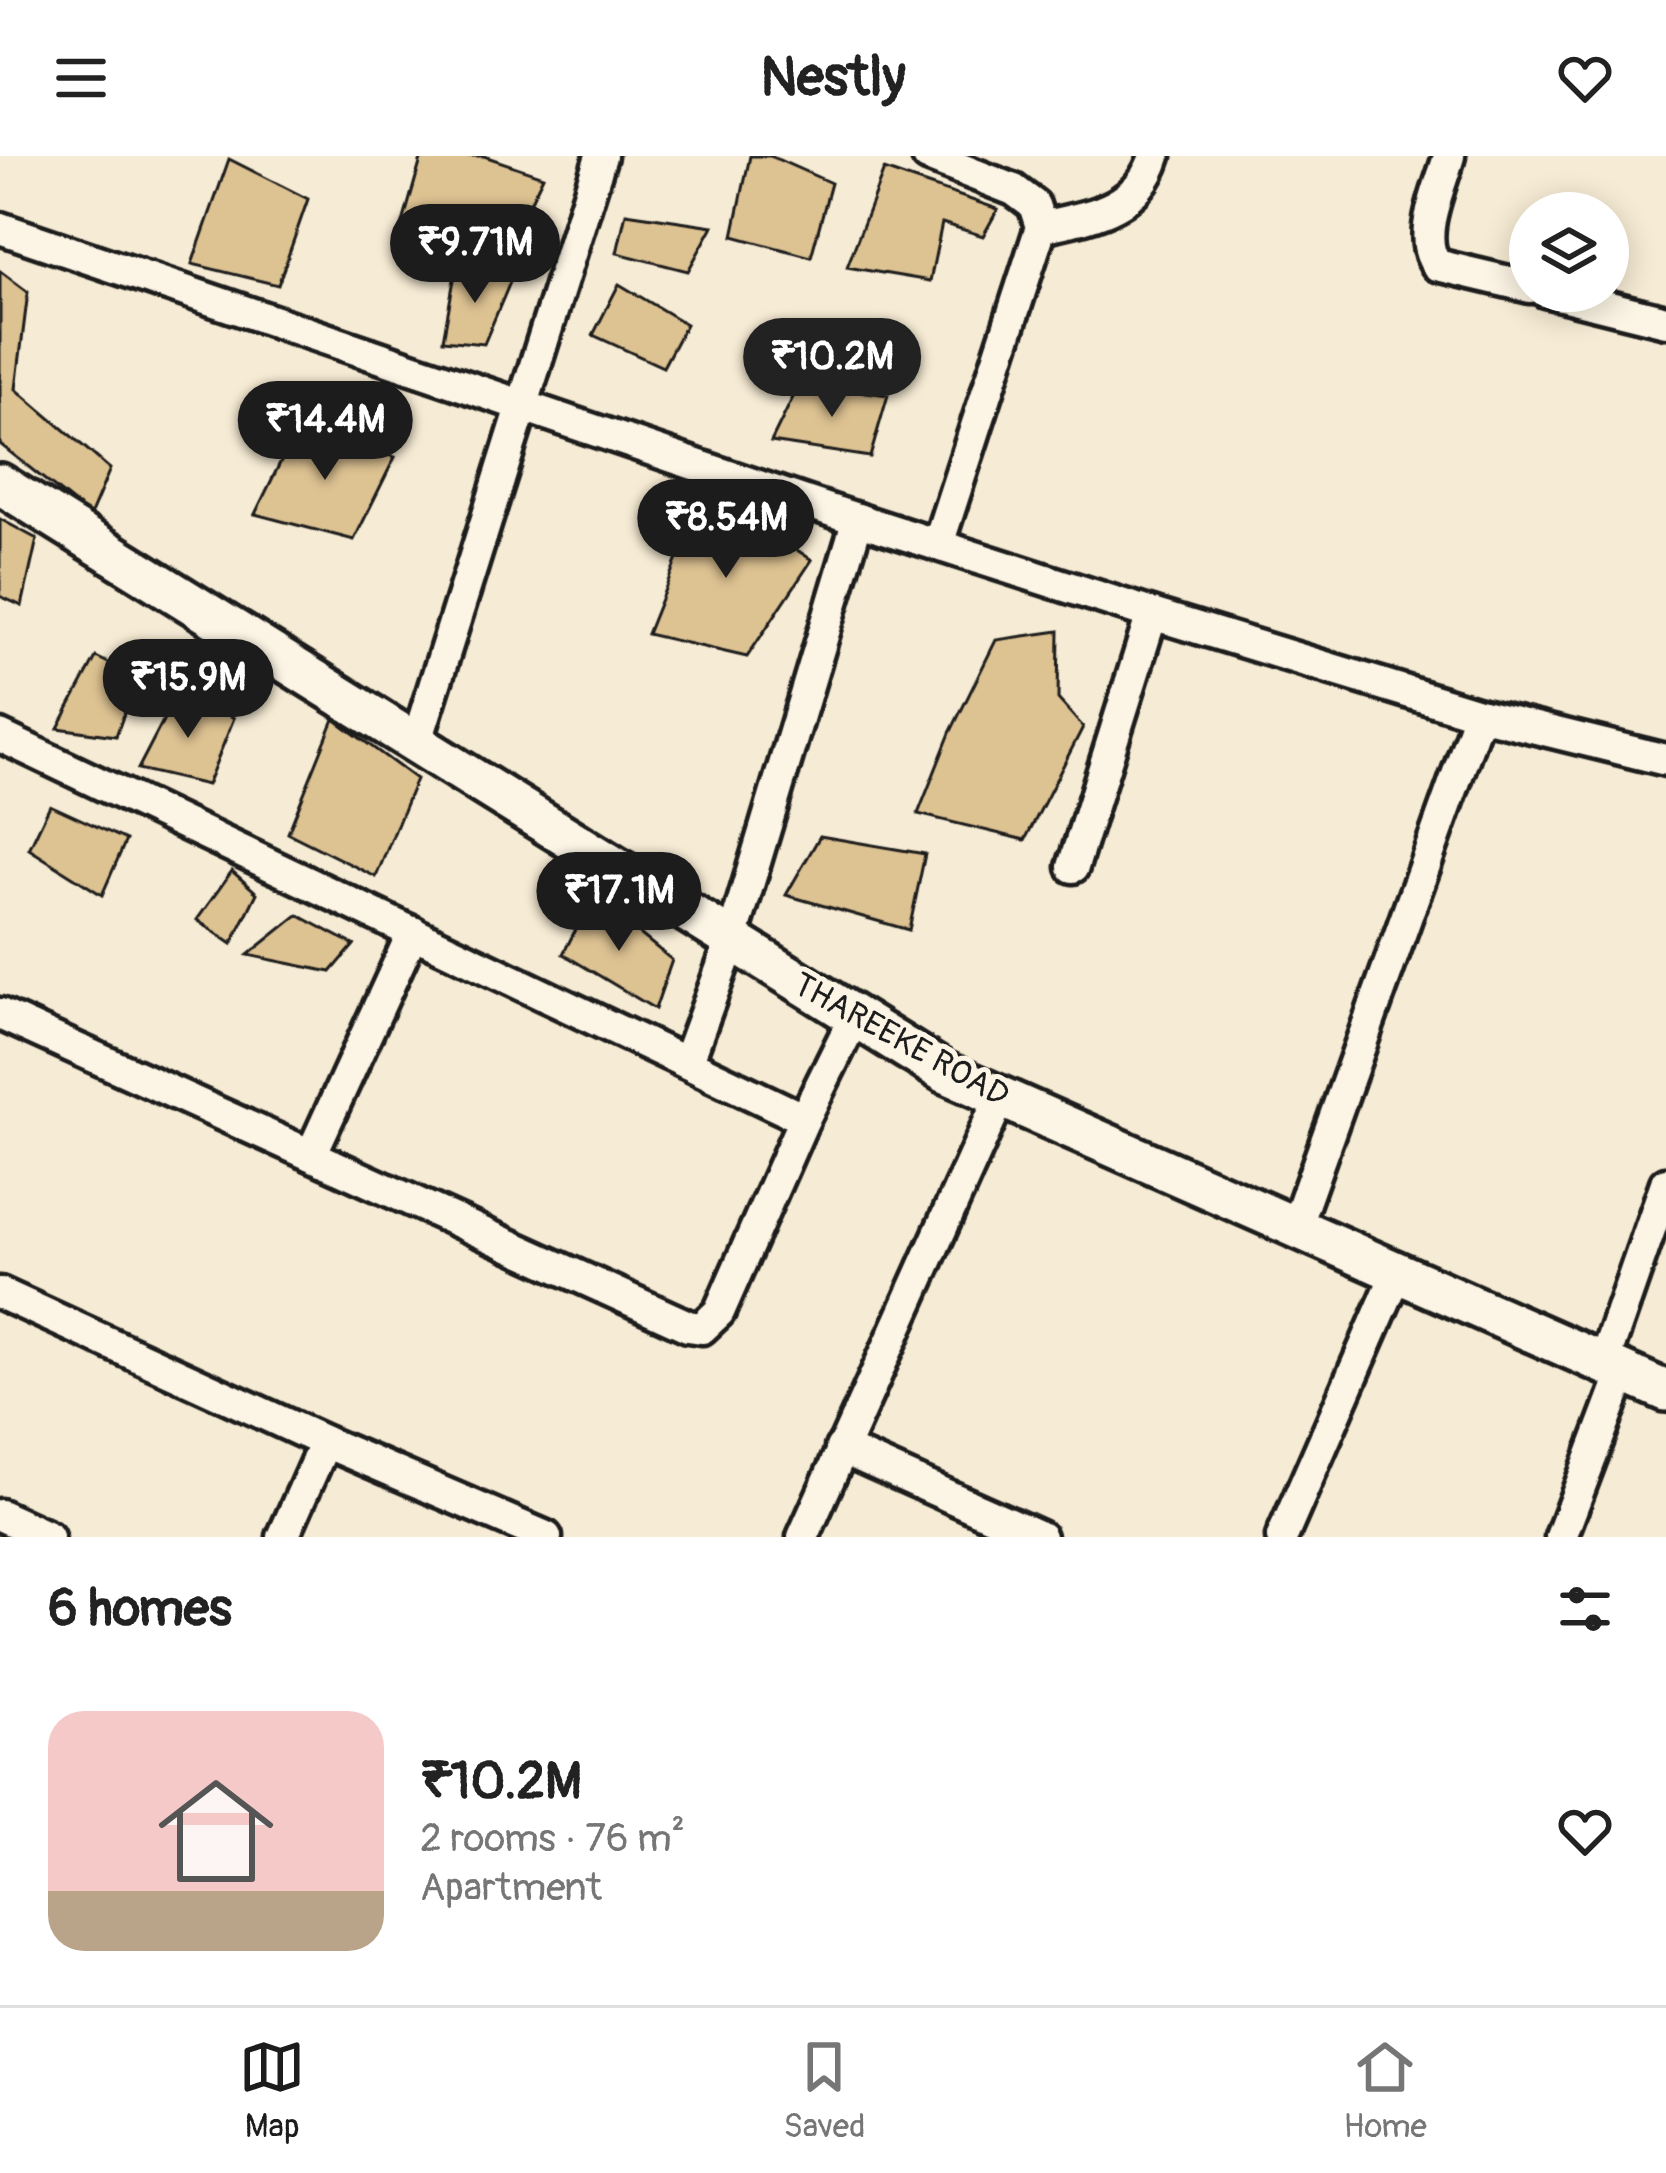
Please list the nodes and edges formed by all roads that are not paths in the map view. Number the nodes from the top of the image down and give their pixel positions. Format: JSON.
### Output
{"nodes":[{"id":1,"x":601,"y":156,"type":"edge"},
{"id":2,"x":928,"y":156,"type":"edge"},
{"id":3,"x":1156,"y":156,"type":"edge"},
{"id":4,"x":1449,"y":156,"type":"edge"},
{"id":5,"x":0,"y":227,"type":"edge"},
{"id":6,"x":1041,"y":227,"type":"junction"},
{"id":7,"x":1509,"y":282,"type":"edge"},
{"id":8,"x":1629,"y":311,"type":"edge"},
{"id":9,"x":1666,"y":320,"type":"edge"},
{"id":10,"x":522,"y":406,"type":"junction"},
{"id":11,"x":0,"y":484,"type":"edge"},
{"id":12,"x":858,"y":519,"type":"junction"},
{"id":13,"x":938,"y":544,"type":"junction"},
{"id":14,"x":1152,"y":614,"type":"junction"},
{"id":15,"x":1478,"y":714,"type":"junction"},
{"id":16,"x":0,"y":736,"type":"edge"},
{"id":17,"x":416,"y":744,"type":"junction"},
{"id":18,"x":1666,"y":760,"type":"edge"},
{"id":19,"x":1073,"y":867,"type":"dead end"},
{"id":20,"x":413,"y":932,"type":"junction"},
{"id":21,"x":731,"y":942,"type":"junction"},
{"id":22,"x":0,"y":1014,"type":"edge"},
{"id":23,"x":854,"y":1018,"type":"junction"},
{"id":24,"x":687,"y":1063,"type":"junction"},
{"id":25,"x":1000,"y":1098,"type":"junction"},
{"id":26,"x":804,"y":1119,"type":"junction"},
{"id":27,"x":311,"y":1155,"type":"junction"},
{"id":28,"x":1666,"y":1183,"type":"edge"},
{"id":29,"x":1295,"y":1228,"type":"junction"},
{"id":30,"x":1397,"y":1274,"type":"junction"},
{"id":31,"x":0,"y":1293,"type":"edge"},
{"id":32,"x":1613,"y":1368,"type":"junction"},
{"id":33,"x":1666,"y":1391,"type":"edge"},
{"id":34,"x":325,"y":1442,"type":"junction"},
{"id":35,"x":841,"y":1448,"type":"junction"},
{"id":36,"x":0,"y":1515,"type":"edge"},
{"id":37,"x":48,"y":1537,"type":"edge"},
{"id":38,"x":284,"y":1537,"type":"edge"},
{"id":39,"x":546,"y":1537,"type":"edge"},
{"id":40,"x":803,"y":1537,"type":"edge"},
{"id":41,"x":1040,"y":1537,"type":"edge"},
{"id":42,"x":1282,"y":1537,"type":"edge"},
{"id":43,"x":1561,"y":1537,"type":"edge"}],
"edges":[{"from":1,"to":10,"type":"street"},
{"from":2,"to":6,"type":"street"},
{"from":3,"to":6,"type":"street"},
{"from":4,"to":7,"type":"street"},
{"from":5,"to":10,"type":"street"},
{"from":6,"to":13,"type":"street"},
{"from":8,"to":9,"type":"street"},
{"from":10,"to":12,"type":"street"},
{"from":10,"to":17,"type":"street"},
{"from":11,"to":17,"type":"street","name":"THAREEKE ROAD"},
{"from":12,"to":13,"type":"street"},
{"from":12,"to":21,"type":"street"},
{"from":13,"to":14,"type":"street"},
{"from":14,"to":15,"type":"street"},
{"from":14,"to":19,"type":"street"},
{"from":15,"to":18,"type":"street"},
{"from":15,"to":29,"type":"street"},
{"from":16,"to":20,"type":"street"},
{"from":17,"to":21,"type":"street","name":"THAREEKE ROAD"},
{"from":20,"to":24,"type":"street"},
{"from":20,"to":27,"type":"street"},
{"from":21,"to":23,"type":"street","name":"THAREEKE ROAD"},
{"from":21,"to":24,"type":"street"},
{"from":22,"to":27,"type":"street"},
{"from":23,"to":25,"type":"street","name":"THAREEKE ROAD"},
{"from":23,"to":26,"type":"street"},
{"from":24,"to":26,"type":"street"},
{"from":25,"to":29,"type":"street","name":"THAREEKE ROAD"},
{"from":25,"to":35,"type":"street"},
{"from":26,"to":27,"type":"street"},
{"from":28,"to":32,"type":"street"},
{"from":29,"to":30,"type":"street","name":"THAREEKE ROAD"},
{"from":30,"to":32,"type":"street","name":"THAREEKE ROAD"},
{"from":30,"to":42,"type":"street"},
{"from":31,"to":34,"type":"street"},
{"from":32,"to":33,"type":"street","name":"THAREEKE ROAD"},
{"from":32,"to":43,"type":"street"},
{"from":34,"to":38,"type":"street"},
{"from":34,"to":39,"type":"street"},
{"from":35,"to":40,"type":"street"},
{"from":35,"to":41,"type":"street"},
{"from":36,"to":37,"type":"street"}]}
